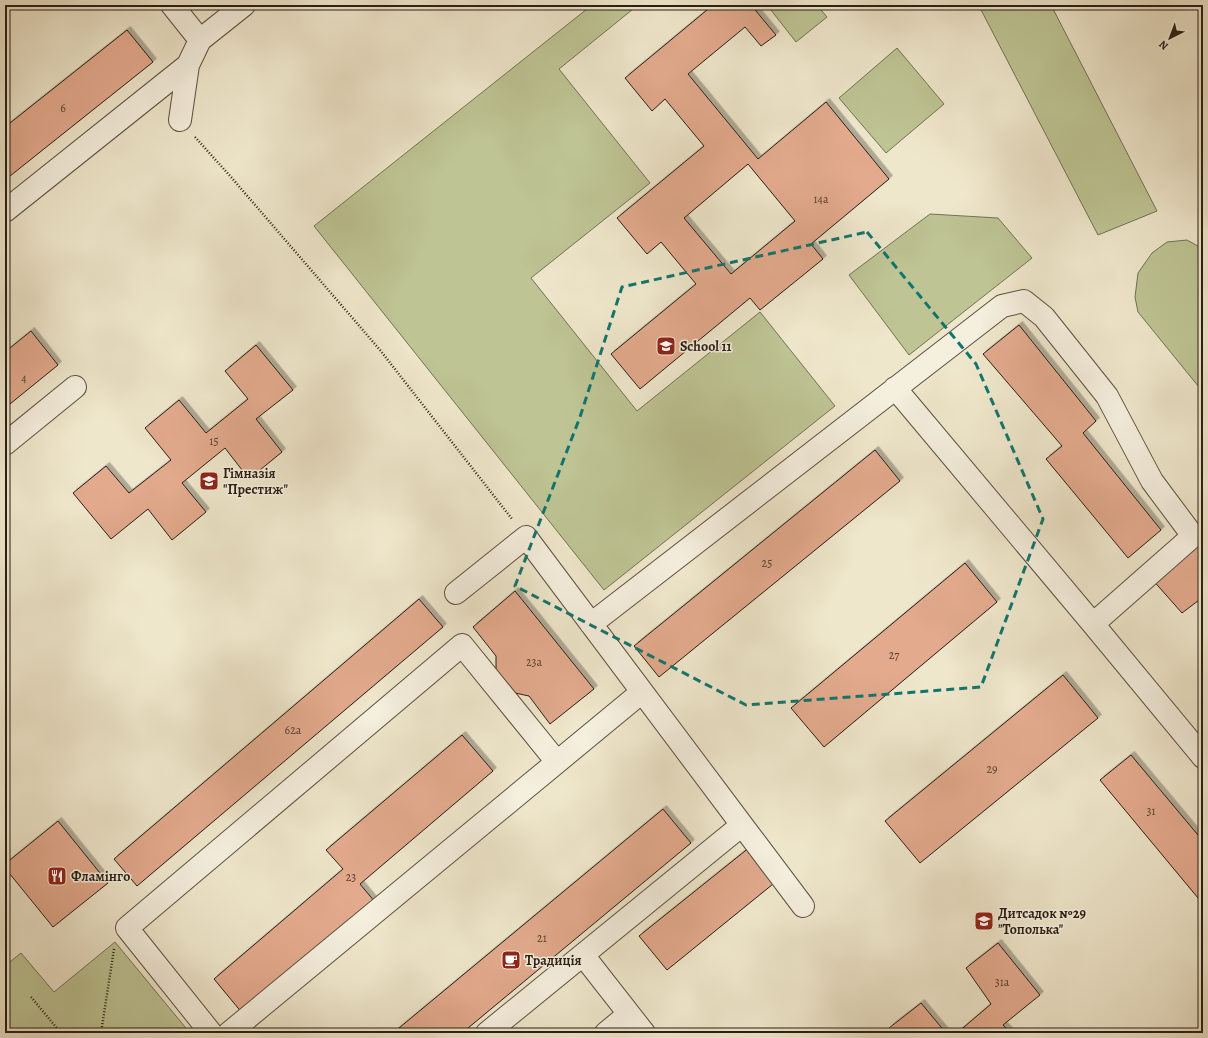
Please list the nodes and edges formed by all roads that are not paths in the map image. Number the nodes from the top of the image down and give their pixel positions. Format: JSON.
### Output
{"nodes":[{"id":1,"x":172,"y":5,"type":"edge"},
{"id":2,"x":244,"y":5,"type":"edge"},
{"id":3,"x":200,"y":40,"type":"junction"},
{"id":4,"x":188,"y":65,"type":"junction"},
{"id":5,"x":180,"y":120,"type":"road end"},
{"id":6,"x":5,"y":211,"type":"edge"},
{"id":7,"x":75,"y":387,"type":"dead end"},
{"id":8,"x":894,"y":388,"type":"junction"},
{"id":9,"x":5,"y":444,"type":"edge"},
{"id":10,"x":456,"y":593,"type":"dead end"},
{"id":11,"x":591,"y":624,"type":"junction"},
{"id":12,"x":1093,"y":624,"type":"junction"},
{"id":13,"x":642,"y":692,"type":"junction"},
{"id":14,"x":1203,"y":757,"type":"edge"},
{"id":15,"x":557,"y":762,"type":"junction"},
{"id":16,"x":742,"y":825,"type":"junction"},
{"id":17,"x":802,"y":906,"type":"dead end"},
{"id":18,"x":582,"y":955,"type":"junction"},
{"id":19,"x":629,"y":1014,"type":"junction"},
{"id":20,"x":211,"y":1033,"type":"edge"},
{"id":21,"x":229,"y":1033,"type":"edge"},
{"id":22,"x":487,"y":1033,"type":"edge"},
{"id":23,"x":606,"y":1033,"type":"edge"},
{"id":24,"x":644,"y":1033,"type":"edge"}],
"edges":[{"from":1,"to":3,"type":"lane"},
{"from":2,"to":3,"type":"lane"},
{"from":3,"to":4,"type":"lane"},
{"from":4,"to":5,"type":"lane"},
{"from":4,"to":6,"type":"lane"},
{"from":7,"to":9,"type":"lane"},
{"from":8,"to":11,"type":"lane"},
{"from":8,"to":12,"type":"lane"},
{"from":8,"to":12,"type":"lane"},
{"from":10,"to":11,"type":"lane"},
{"from":11,"to":13,"type":"lane"},
{"from":12,"to":14,"type":"lane"},
{"from":13,"to":15,"type":"lane"},
{"from":13,"to":16,"type":"lane"},
{"from":15,"to":20,"type":"lane"},
{"from":15,"to":21,"type":"lane"},
{"from":16,"to":17,"type":"lane"},
{"from":16,"to":18,"type":"lane"},
{"from":18,"to":19,"type":"lane"},
{"from":18,"to":22,"type":"lane"},
{"from":19,"to":23,"type":"lane"},
{"from":19,"to":24,"type":"lane"}]}
